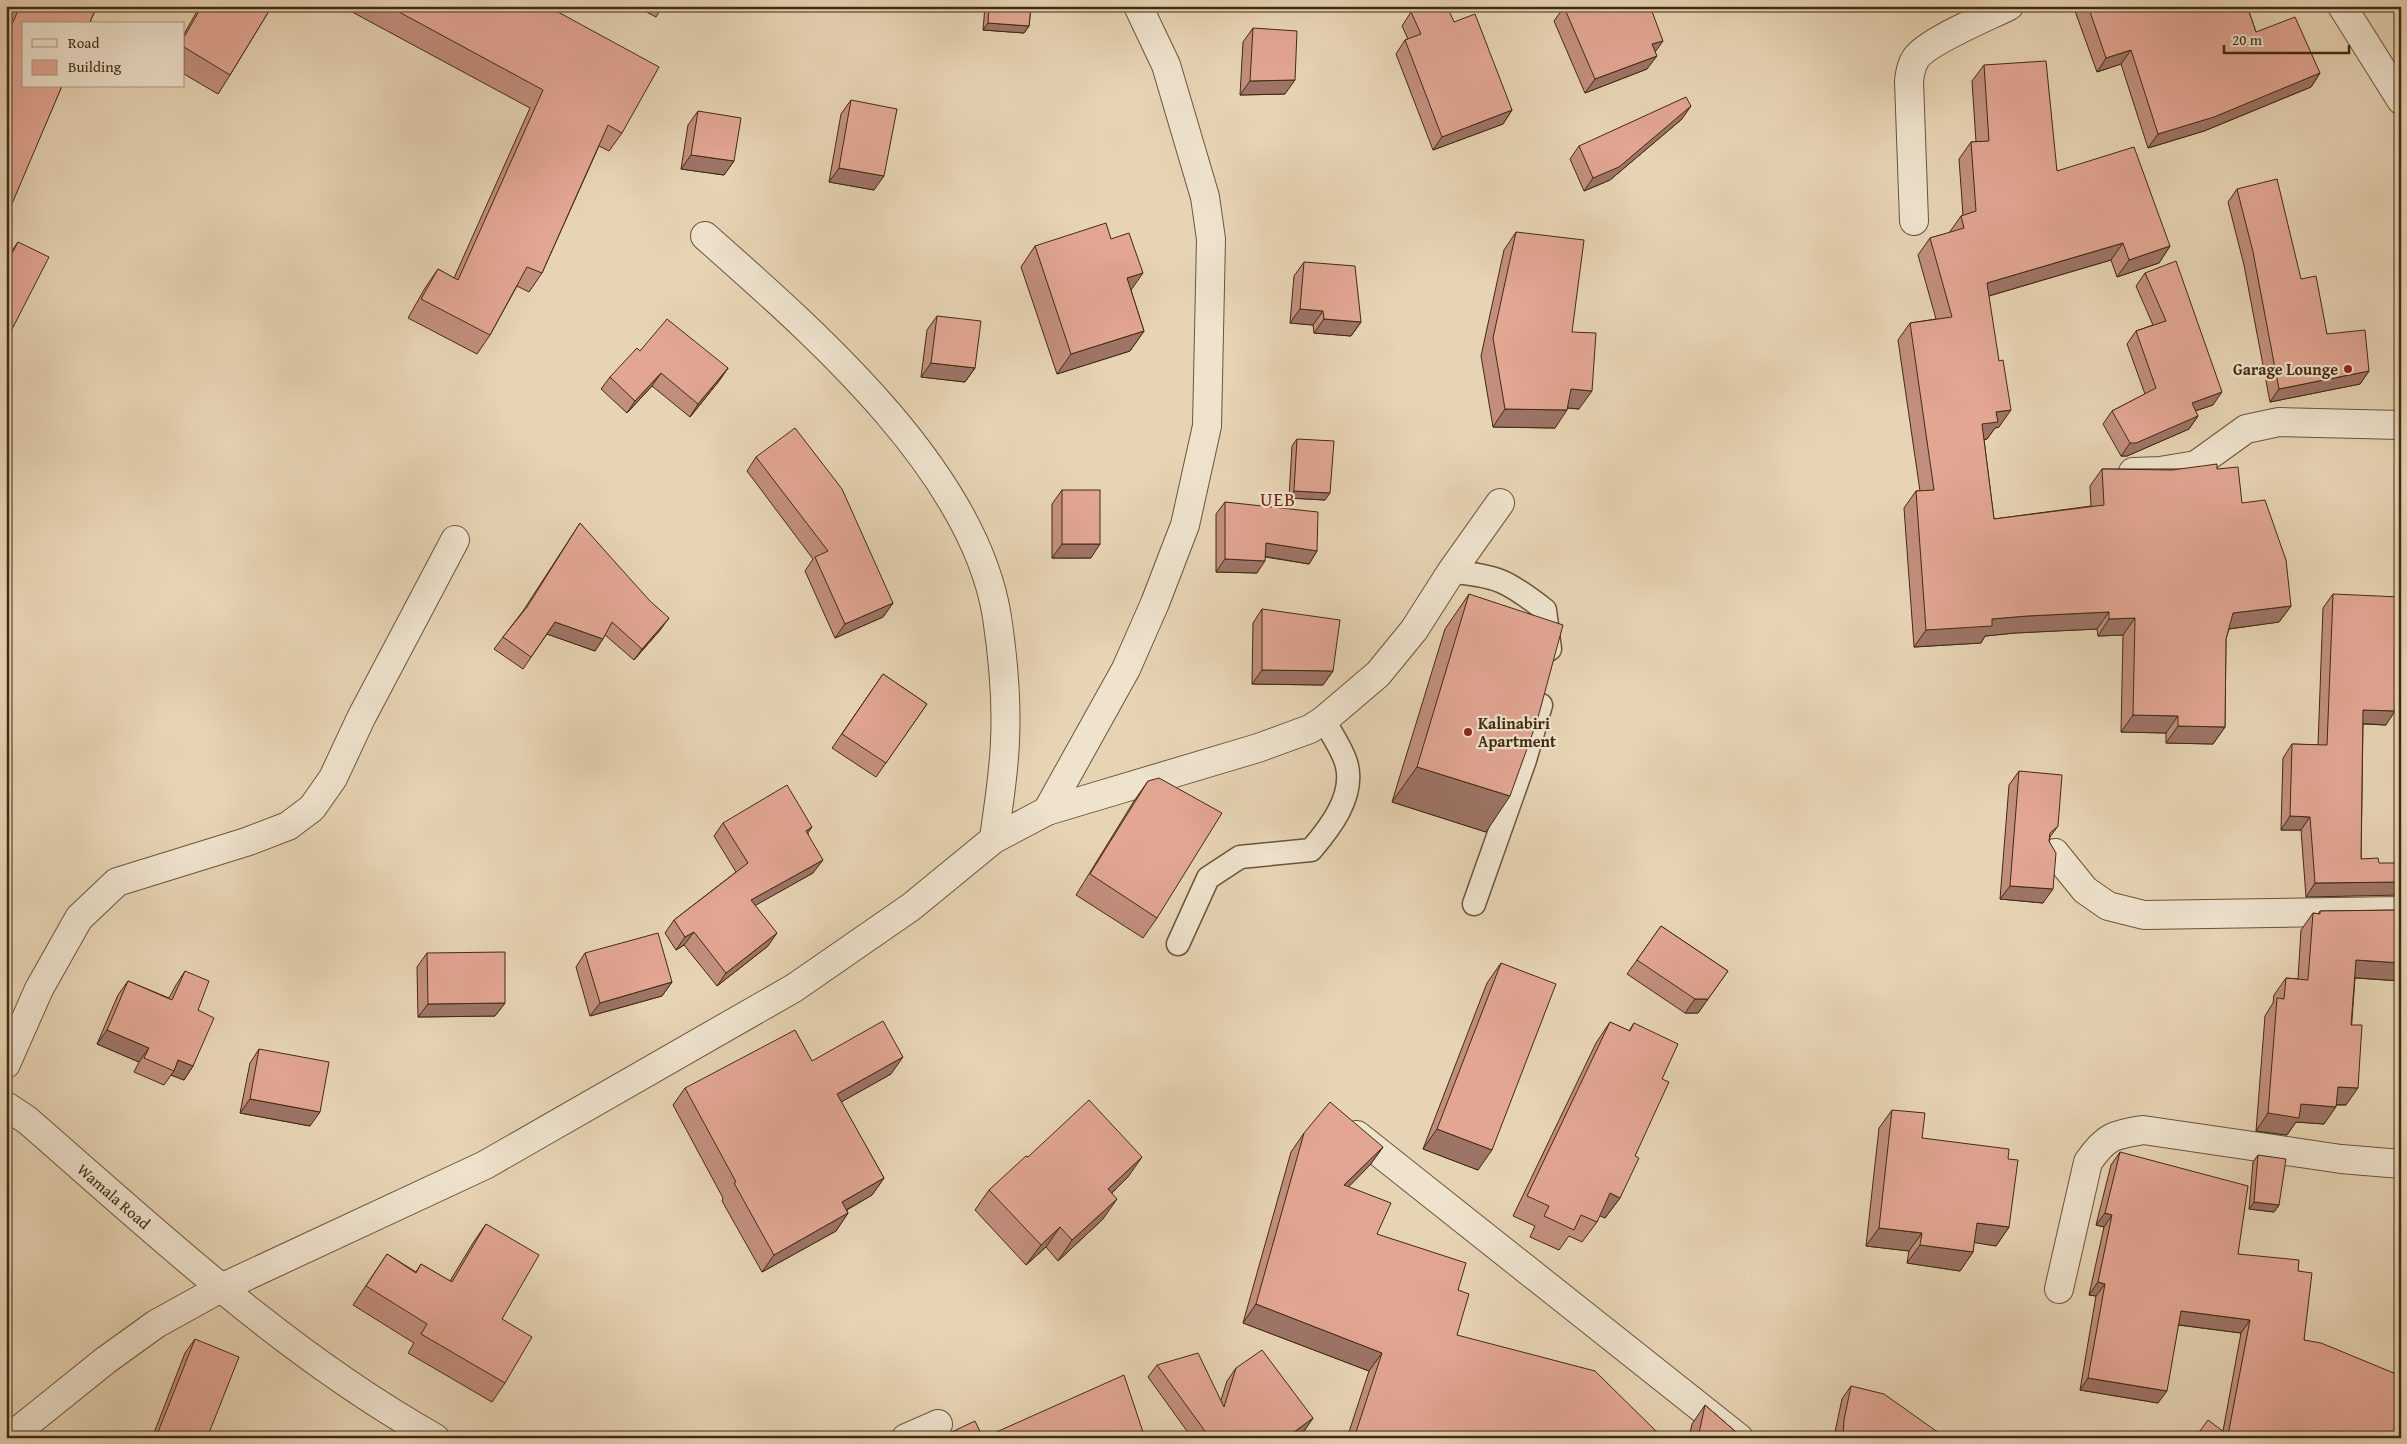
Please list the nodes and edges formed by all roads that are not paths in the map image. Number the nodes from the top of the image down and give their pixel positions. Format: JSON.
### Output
{"nodes":[{"id":1,"x":1138,"y":6,"type":"edge"},
{"id":2,"x":2009,"y":6,"type":"edge"},
{"id":3,"x":2342,"y":6,"type":"edge"},
{"id":4,"x":2401,"y":100,"type":"edge"},
{"id":5,"x":1914,"y":222,"type":"dead end"},
{"id":6,"x":705,"y":236,"type":"dead end"},
{"id":7,"x":2401,"y":425,"type":"edge"},
{"id":8,"x":2112,"y":472,"type":"edge"},
{"id":9,"x":1500,"y":503,"type":"dead end"},
{"id":10,"x":455,"y":540,"type":"dead end"},
{"id":11,"x":1451,"y":572,"type":"junction"},
{"id":12,"x":1324,"y":720,"type":"junction"},
{"id":13,"x":1047,"y":811,"type":"junction"},
{"id":14,"x":994,"y":839,"type":"junction"},
{"id":15,"x":2055,"y":853,"type":"edge"},
{"id":16,"x":1474,"y":904,"type":"dead end"},
{"id":17,"x":2401,"y":911,"type":"edge"},
{"id":18,"x":1178,"y":944,"type":"dead end"},
{"id":19,"x":6,"y":1064,"type":"edge"},
{"id":20,"x":6,"y":1106,"type":"edge"},
{"id":21,"x":1357,"y":1135,"type":"edge"},
{"id":22,"x":2401,"y":1164,"type":"edge"},
{"id":23,"x":221,"y":1288,"type":"junction"},
{"id":24,"x":2059,"y":1289,"type":"dead end"},
{"id":25,"x":938,"y":1424,"type":"dead end"},
{"id":26,"x":9,"y":1438,"type":"edge"},
{"id":27,"x":436,"y":1438,"type":"edge"},
{"id":28,"x":906,"y":1438,"type":"edge"},
{"id":29,"x":1739,"y":1438,"type":"edge"}],
"edges":[{"from":1,"to":13,"type":"street"},
{"from":2,"to":5,"type":"street"},
{"from":3,"to":4,"type":"street"},
{"from":6,"to":14,"type":"street"},
{"from":7,"to":8,"type":"street"},
{"from":9,"to":11,"type":"street"},
{"from":10,"to":19,"type":"street"},
{"from":11,"to":12,"type":"street"},
{"from":11,"to":16,"type":"lane"},
{"from":12,"to":13,"type":"street"},
{"from":12,"to":18,"type":"lane"},
{"from":13,"to":14,"type":"street"},
{"from":14,"to":23,"type":"street"},
{"from":15,"to":17,"type":"street"},
{"from":20,"to":23,"type":"street","name":"Wamala Road"},
{"from":21,"to":29,"type":"street"},
{"from":22,"to":24,"type":"street"},
{"from":23,"to":26,"type":"street"},
{"from":23,"to":27,"type":"street","name":"Wamala Road"},
{"from":25,"to":28,"type":"street"}]}
